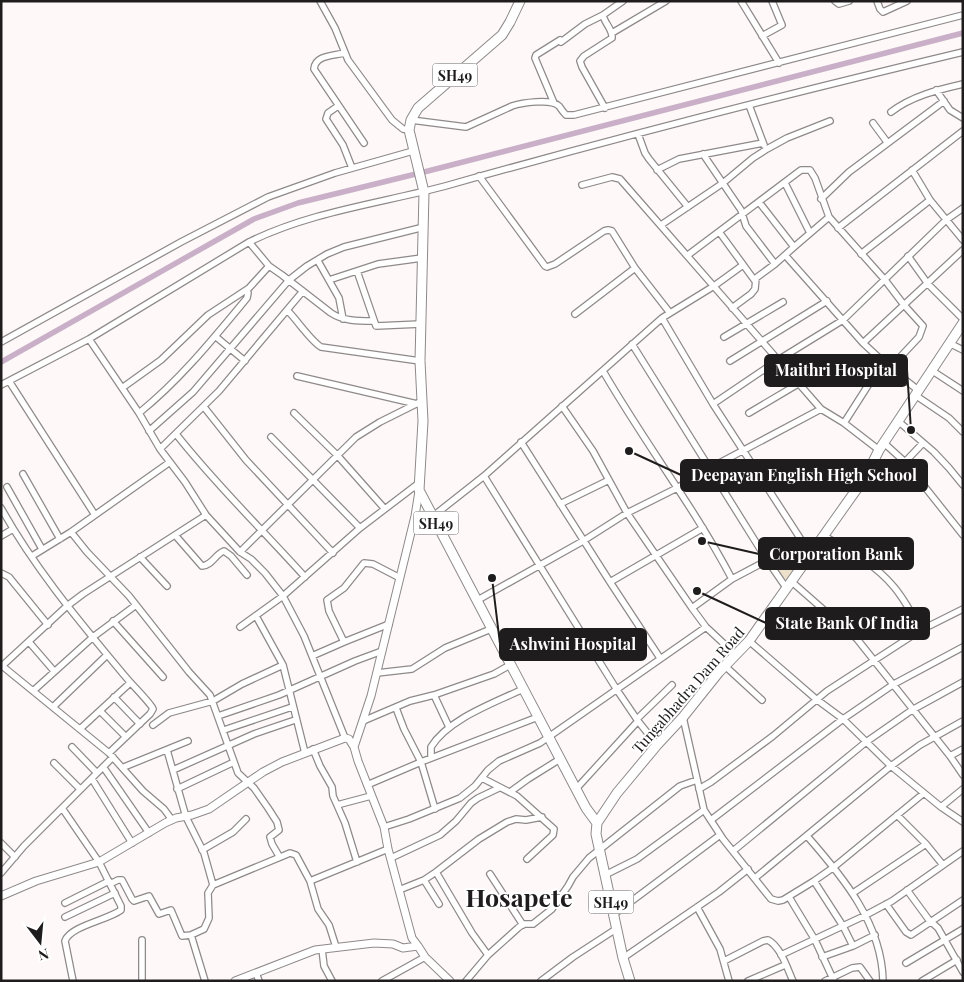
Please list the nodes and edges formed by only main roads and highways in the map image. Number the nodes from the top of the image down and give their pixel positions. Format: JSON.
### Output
{"nodes":[{"id":1,"x":520,"y":1,"type":"edge"},
{"id":2,"x":963,"y":323,"type":"edge"},
{"id":3,"x":597,"y":823,"type":"junction"},
{"id":4,"x":630,"y":981,"type":"edge"}],
"edges":[{"from":1,"to":3,"type":"main road","number":"SH49"},
{"from":2,"to":3,"type":"main road","name":"Tungabhadra Dam Road"},
{"from":3,"to":4,"type":"main road","number":"SH49"}]}
